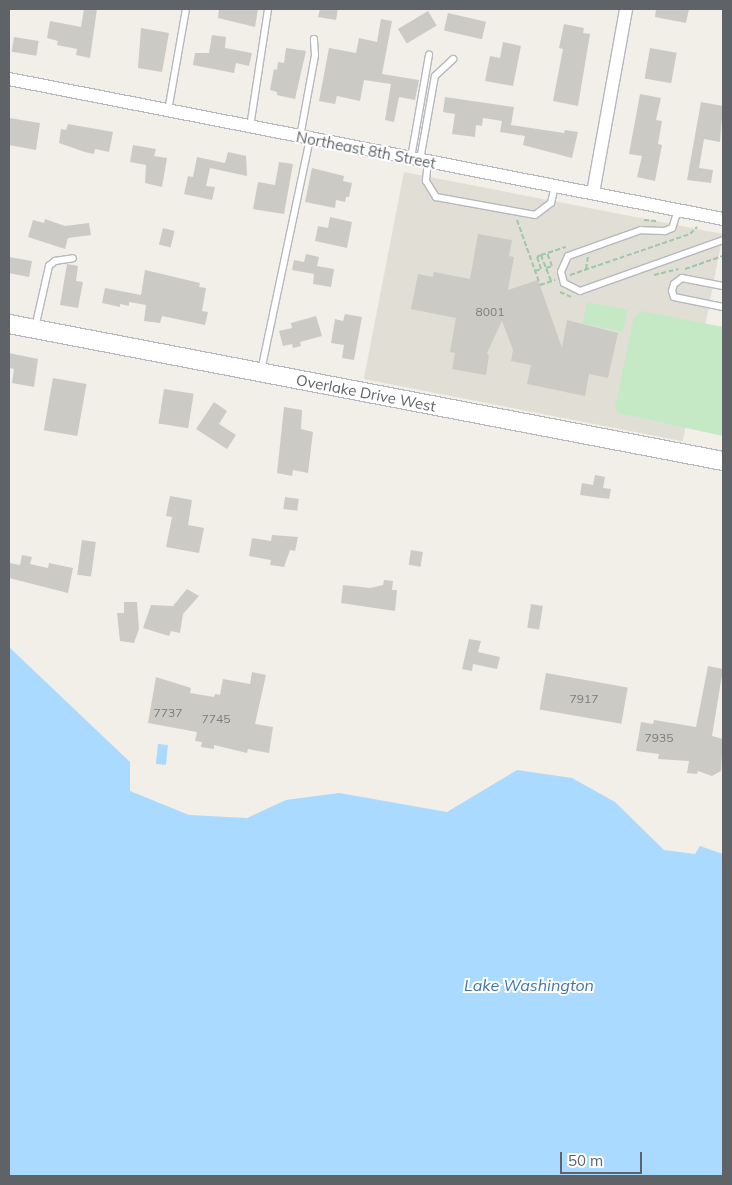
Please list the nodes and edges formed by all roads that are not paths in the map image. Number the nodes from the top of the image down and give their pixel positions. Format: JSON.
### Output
{"nodes":[{"id":1,"x":186,"y":9,"type":"edge"},
{"id":2,"x":268,"y":9,"type":"edge"},
{"id":3,"x":626,"y":9,"type":"edge"},
{"id":4,"x":314,"y":39,"type":"dead end"},
{"id":5,"x":429,"y":55,"type":"dead end"},
{"id":6,"x":453,"y":59,"type":"dead end"},
{"id":7,"x":9,"y":79,"type":"edge"},
{"id":8,"x":168,"y":111,"type":"junction"},
{"id":9,"x":250,"y":128,"type":"junction"},
{"id":10,"x":305,"y":138,"type":"junction"},
{"id":11,"x":420,"y":160,"type":"junction"},
{"id":12,"x":555,"y":186,"type":"junction"},
{"id":13,"x":593,"y":193,"type":"junction"},
{"id":14,"x":678,"y":210,"type":"junction"},
{"id":15,"x":723,"y":219,"type":"edge"},
{"id":16,"x":723,"y":240,"type":"edge"},
{"id":17,"x":73,"y":258,"type":"dead end"},
{"id":18,"x":723,"y":286,"type":"edge"},
{"id":19,"x":723,"y":307,"type":"edge"},
{"id":20,"x":9,"y":324,"type":"edge"},
{"id":21,"x":34,"y":330,"type":"junction"},
{"id":22,"x":261,"y":372,"type":"junction"},
{"id":23,"x":723,"y":462,"type":"edge"}],
"edges":[{"from":1,"to":8,"type":"lane"},
{"from":2,"to":9,"type":"lane"},
{"from":3,"to":13,"type":"street"},
{"from":4,"to":10,"type":"lane"},
{"from":5,"to":11,"type":"lane"},
{"from":6,"to":11,"type":"lane"},
{"from":7,"to":8,"type":"street","name":"Northeast 8th Street"},
{"from":8,"to":9,"type":"street","name":"Northeast 8th Street"},
{"from":9,"to":10,"type":"street","name":"Northeast 8th Street"},
{"from":10,"to":11,"type":"street","name":"Northeast 8th Street"},
{"from":10,"to":22,"type":"lane"},
{"from":11,"to":12,"type":"street","name":"Northeast 8th Street"},
{"from":11,"to":12,"type":"lane"},
{"from":12,"to":13,"type":"street","name":"Northeast 8th Street"},
{"from":13,"to":14,"type":"street","name":"Northeast 8th Street"},
{"from":14,"to":15,"type":"street","name":"Northeast 8th Street"},
{"from":14,"to":16,"type":"lane"},
{"from":17,"to":21,"type":"lane"},
{"from":18,"to":19,"type":"lane"},
{"from":20,"to":21,"type":"street","name":"Overlake Drive West"},
{"from":21,"to":22,"type":"street","name":"Overlake Drive West"},
{"from":22,"to":23,"type":"street","name":"Overlake Drive West"}]}
